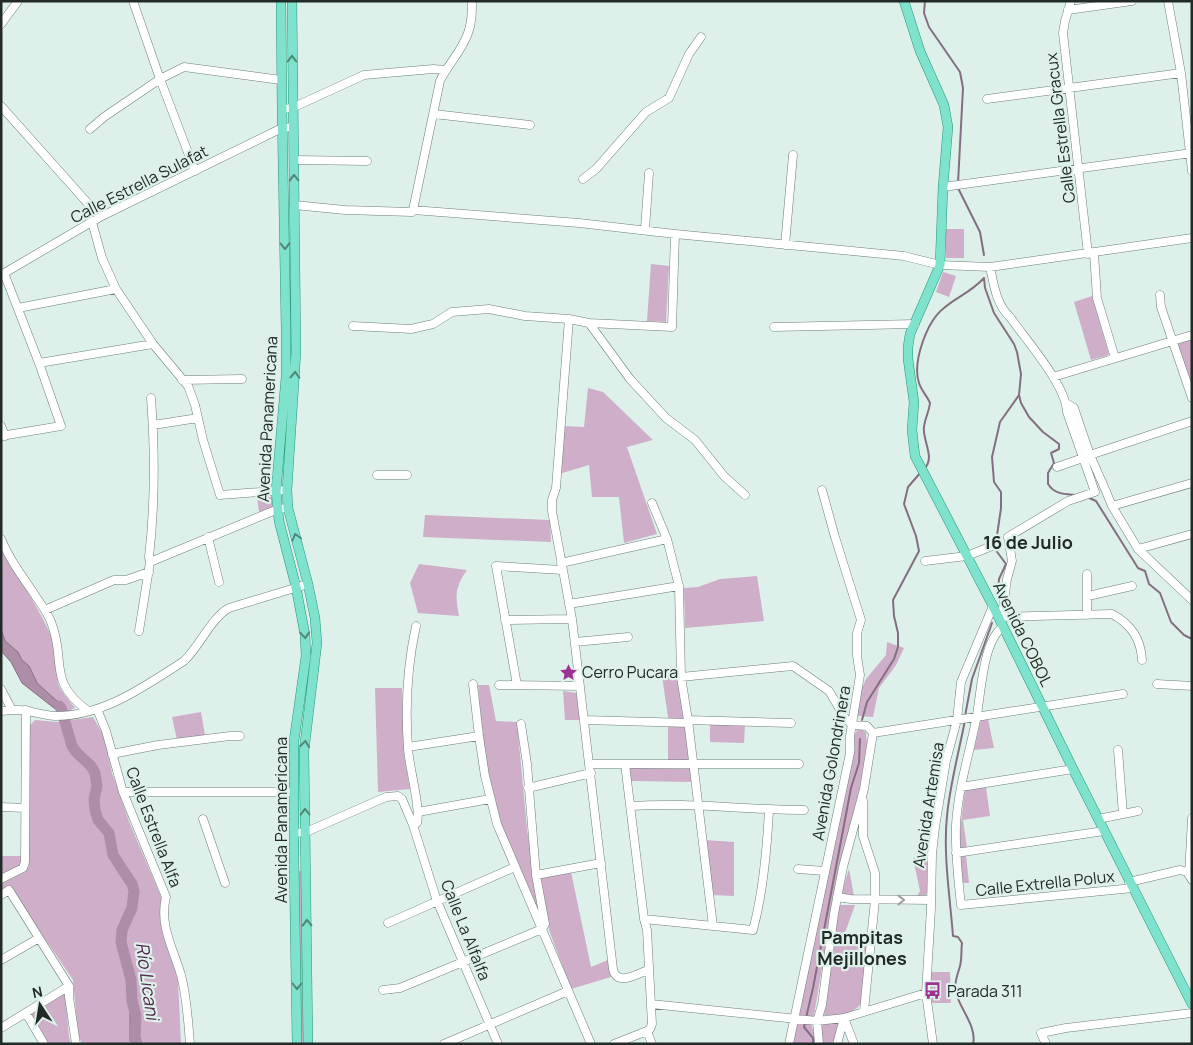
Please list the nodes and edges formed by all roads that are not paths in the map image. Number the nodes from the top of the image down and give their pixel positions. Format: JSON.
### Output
{"nodes":[{"id":1,"x":18,"y":1,"type":"edge"},
{"id":2,"x":133,"y":1,"type":"edge"},
{"id":3,"x":281,"y":1,"type":"edge"},
{"id":4,"x":292,"y":1,"type":"edge"},
{"id":5,"x":472,"y":1,"type":"edge"},
{"id":6,"x":904,"y":1,"type":"edge"},
{"id":7,"x":1072,"y":1,"type":"edge"},
{"id":8,"x":1132,"y":1,"type":"edge"},
{"id":9,"x":1168,"y":1,"type":"edge"},
{"id":10,"x":1068,"y":10,"type":"junction"},
{"id":11,"x":1,"y":24,"type":"edge"},
{"id":12,"x":702,"y":37,"type":"dead end"},
{"id":13,"x":446,"y":70,"type":"junction"},
{"id":14,"x":1181,"y":72,"type":"junction"},
{"id":15,"x":160,"y":79,"type":"junction"},
{"id":16,"x":281,"y":80,"type":"junction"},
{"id":17,"x":1070,"y":88,"type":"junction"},
{"id":18,"x":987,"y":99,"type":"dead end"},
{"id":19,"x":1,"y":106,"type":"edge"},
{"id":20,"x":292,"y":108,"type":"junction"},
{"id":21,"x":282,"y":109,"type":"junction"},
{"id":22,"x":434,"y":114,"type":"junction"},
{"id":23,"x":530,"y":125,"type":"dead end"},
{"id":24,"x":293,"y":127,"type":"junction"},
{"id":25,"x":282,"y":128,"type":"junction"},
{"id":26,"x":90,"y":129,"type":"dead end"},
{"id":27,"x":1191,"y":153,"type":"edge"},
{"id":28,"x":794,"y":155,"type":"dead end"},
{"id":29,"x":294,"y":160,"type":"junction"},
{"id":30,"x":368,"y":161,"type":"dead end"},
{"id":31,"x":1079,"y":169,"type":"junction"},
{"id":32,"x":1192,"y":171,"type":"edge"},
{"id":33,"x":195,"y":172,"type":"junction"},
{"id":34,"x":650,"y":174,"type":"dead end"},
{"id":35,"x":583,"y":179,"type":"dead end"},
{"id":36,"x":948,"y":187,"type":"junction"},
{"id":37,"x":294,"y":205,"type":"junction"},
{"id":38,"x":412,"y":212,"type":"dead end"},
{"id":39,"x":100,"y":217,"type":"junction"},
{"id":40,"x":92,"y":222,"type":"junction"},
{"id":41,"x":646,"y":230,"type":"junction"},
{"id":42,"x":675,"y":234,"type":"junction"},
{"id":43,"x":1192,"y":238,"type":"edge"},
{"id":44,"x":785,"y":245,"type":"junction"},
{"id":45,"x":1091,"y":253,"type":"junction"},
{"id":46,"x":940,"y":265,"type":"junction"},
{"id":47,"x":990,"y":267,"type":"junction"},
{"id":48,"x":3,"y":274,"type":"edge"},
{"id":49,"x":116,"y":289,"type":"junction"},
{"id":50,"x":1160,"y":295,"type":"dead end"},
{"id":51,"x":18,"y":308,"type":"junction"},
{"id":52,"x":569,"y":319,"type":"junction"},
{"id":53,"x":589,"y":323,"type":"junction"},
{"id":54,"x":915,"y":324,"type":"junction"},
{"id":55,"x":353,"y":326,"type":"dead end"},
{"id":56,"x":774,"y":328,"type":"dead end"},
{"id":57,"x":1192,"y":334,"type":"edge"},
{"id":58,"x":1172,"y":341,"type":"junction"},
{"id":59,"x":153,"y":344,"type":"junction"},
{"id":60,"x":1115,"y":358,"type":"junction"},
{"id":61,"x":39,"y":363,"type":"junction"},
{"id":62,"x":1053,"y":377,"type":"junction"},
{"id":63,"x":242,"y":379,"type":"dead end"},
{"id":64,"x":182,"y":380,"type":"junction"},
{"id":65,"x":151,"y":398,"type":"dead end"},
{"id":66,"x":1192,"y":398,"type":"edge"},
{"id":67,"x":198,"y":418,"type":"junction"},
{"id":68,"x":1192,"y":421,"type":"edge"},
{"id":69,"x":153,"y":425,"type":"junction"},
{"id":70,"x":1,"y":426,"type":"edge"},
{"id":71,"x":3,"y":436,"type":"edge"},
{"id":72,"x":1086,"y":457,"type":"junction"},
{"id":73,"x":1057,"y":467,"type":"dead end"},
{"id":74,"x":377,"y":475,"type":"dead end"},
{"id":75,"x":407,"y":475,"type":"dead end"},
{"id":76,"x":1192,"y":483,"type":"edge"},
{"id":77,"x":288,"y":490,"type":"junction"},
{"id":78,"x":822,"y":490,"type":"dead end"},
{"id":79,"x":276,"y":491,"type":"junction"},
{"id":80,"x":745,"y":495,"type":"dead end"},
{"id":81,"x":652,"y":503,"type":"dead end"},
{"id":82,"x":1112,"y":506,"type":"junction"},
{"id":83,"x":288,"y":508,"type":"junction"},
{"id":84,"x":278,"y":509,"type":"junction"},
{"id":85,"x":1192,"y":534,"type":"edge"},
{"id":86,"x":208,"y":537,"type":"junction"},
{"id":87,"x":1,"y":539,"type":"edge"},
{"id":88,"x":667,"y":539,"type":"junction"},
{"id":89,"x":992,"y":546,"type":"dead end"},
{"id":90,"x":1138,"y":549,"type":"junction"},
{"id":91,"x":967,"y":556,"type":"junction"},
{"id":92,"x":925,"y":561,"type":"dead end"},
{"id":93,"x":150,"y":562,"type":"junction"},
{"id":94,"x":561,"y":566,"type":"junction"},
{"id":95,"x":149,"y":572,"type":"junction"},
{"id":96,"x":1087,"y":574,"type":"dead end"},
{"id":97,"x":219,"y":582,"type":"dead end"},
{"id":98,"x":308,"y":584,"type":"junction"},
{"id":99,"x":679,"y":586,"type":"junction"},
{"id":100,"x":1132,"y":586,"type":"dead end"},
{"id":101,"x":296,"y":587,"type":"junction"},
{"id":102,"x":1088,"y":596,"type":"junction"},
{"id":103,"x":1190,"y":596,"type":"edge"},
{"id":104,"x":569,"y":604,"type":"junction"},
{"id":105,"x":992,"y":606,"type":"junction"},
{"id":106,"x":45,"y":610,"type":"junction"},
{"id":107,"x":1087,"y":615,"type":"junction"},
{"id":108,"x":998,"y":617,"type":"junction"},
{"id":109,"x":572,"y":619,"type":"junction"},
{"id":110,"x":505,"y":620,"type":"junction"},
{"id":111,"x":416,"y":626,"type":"dead end"},
{"id":112,"x":1003,"y":627,"type":"junction"},
{"id":113,"x":139,"y":631,"type":"dead end"},
{"id":114,"x":628,"y":637,"type":"dead end"},
{"id":115,"x":575,"y":642,"type":"junction"},
{"id":116,"x":1142,"y":660,"type":"dead end"},
{"id":117,"x":681,"y":677,"type":"junction"},
{"id":118,"x":473,"y":684,"type":"dead end"},
{"id":119,"x":1157,"y":684,"type":"dead end"},
{"id":120,"x":499,"y":685,"type":"dead end"},
{"id":121,"x":517,"y":685,"type":"junction"},
{"id":122,"x":580,"y":686,"type":"junction"},
{"id":123,"x":1192,"y":686,"type":"edge"},
{"id":124,"x":1,"y":689,"type":"edge"},
{"id":125,"x":1123,"y":694,"type":"dead end"},
{"id":126,"x":1042,"y":706,"type":"junction"},
{"id":127,"x":12,"y":710,"type":"junction"},
{"id":128,"x":26,"y":710,"type":"junction"},
{"id":129,"x":92,"y":710,"type":"junction"},
{"id":130,"x":1,"y":711,"type":"edge"},
{"id":131,"x":976,"y":718,"type":"junction"},
{"id":132,"x":962,"y":719,"type":"junction"},
{"id":133,"x":584,"y":720,"type":"junction"},
{"id":134,"x":688,"y":721,"type":"junction"},
{"id":135,"x":791,"y":723,"type":"dead end"},
{"id":136,"x":522,"y":724,"type":"dead end"},
{"id":137,"x":852,"y":725,"type":"junction"},
{"id":138,"x":873,"y":733,"type":"junction"},
{"id":139,"x":240,"y":736,"type":"dead end"},
{"id":140,"x":479,"y":736,"type":"junction"},
{"id":141,"x":408,"y":747,"type":"junction"},
{"id":142,"x":1118,"y":750,"type":"dead end"},
{"id":143,"x":112,"y":754,"type":"junction"},
{"id":144,"x":590,"y":764,"type":"junction"},
{"id":145,"x":626,"y":764,"type":"junction"},
{"id":146,"x":799,"y":764,"type":"dead end"},
{"id":147,"x":694,"y":765,"type":"junction"},
{"id":148,"x":1073,"y":769,"type":"junction"},
{"id":149,"x":591,"y":773,"type":"junction"},
{"id":150,"x":961,"y":786,"type":"junction"},
{"id":151,"x":528,"y":788,"type":"junction"},
{"id":152,"x":864,"y":789,"type":"junction"},
{"id":153,"x":123,"y":792,"type":"junction"},
{"id":154,"x":294,"y":792,"type":"junction"},
{"id":155,"x":490,"y":799,"type":"junction"},
{"id":156,"x":631,"y":806,"type":"junction"},
{"id":157,"x":698,"y":806,"type":"junction"},
{"id":158,"x":1,"y":807,"type":"edge"},
{"id":159,"x":26,"y":808,"type":"junction"},
{"id":160,"x":769,"y":810,"type":"junction"},
{"id":161,"x":804,"y":810,"type":"dead end"},
{"id":162,"x":1138,"y":811,"type":"dead end"},
{"id":163,"x":418,"y":812,"type":"junction"},
{"id":164,"x":1123,"y":814,"type":"junction"},
{"id":165,"x":1192,"y":818,"type":"edge"},
{"id":166,"x":203,"y":819,"type":"dead end"},
{"id":167,"x":1098,"y":819,"type":"junction"},
{"id":168,"x":413,"y":825,"type":"junction"},
{"id":169,"x":1104,"y":831,"type":"junction"},
{"id":170,"x":306,"y":832,"type":"junction"},
{"id":171,"x":294,"y":833,"type":"junction"},
{"id":172,"x":956,"y":853,"type":"junction"},
{"id":173,"x":306,"y":858,"type":"junction"},
{"id":174,"x":294,"y":859,"type":"junction"},
{"id":175,"x":601,"y":863,"type":"junction"},
{"id":176,"x":515,"y":867,"type":"junction"},
{"id":177,"x":798,"y":869,"type":"dead end"},
{"id":178,"x":825,"y":871,"type":"junction"},
{"id":179,"x":536,"y":875,"type":"junction"},
{"id":180,"x":1190,"y":877,"type":"edge"},
{"id":181,"x":1,"y":879,"type":"edge"},
{"id":182,"x":225,"y":883,"type":"dead end"},
{"id":183,"x":1131,"y":885,"type":"junction"},
{"id":184,"x":5,"y":892,"type":"edge"},
{"id":185,"x":837,"y":897,"type":"junction"},
{"id":186,"x":875,"y":900,"type":"junction"},
{"id":187,"x":931,"y":900,"type":"junction"},
{"id":188,"x":437,"y":901,"type":"junction"},
{"id":189,"x":961,"y":905,"type":"joint"},
{"id":190,"x":644,"y":919,"type":"junction"},
{"id":191,"x":388,"y":923,"type":"dead end"},
{"id":192,"x":713,"y":926,"type":"junction"},
{"id":193,"x":542,"y":928,"type":"junction"},
{"id":194,"x":39,"y":938,"type":"junction"},
{"id":195,"x":1,"y":960,"type":"edge"},
{"id":196,"x":464,"y":961,"type":"junction"},
{"id":197,"x":648,"y":970,"type":"junction"},
{"id":198,"x":69,"y":986,"type":"junction"},
{"id":199,"x":383,"y":990,"type":"dead end"},
{"id":200,"x":568,"y":991,"type":"junction"},
{"id":201,"x":926,"y":993,"type":"junction"},
{"id":202,"x":651,"y":1004,"type":"junction"},
{"id":203,"x":1192,"y":1004,"type":"edge"},
{"id":204,"x":864,"y":1011,"type":"junction"},
{"id":205,"x":26,"y":1013,"type":"junction"},
{"id":206,"x":1192,"y":1013,"type":"edge"},
{"id":207,"x":844,"y":1018,"type":"junction"},
{"id":208,"x":802,"y":1020,"type":"junction"},
{"id":209,"x":817,"y":1021,"type":"junction"},
{"id":210,"x":489,"y":1024,"type":"junction"},
{"id":211,"x":1,"y":1028,"type":"edge"},
{"id":212,"x":647,"y":1031,"type":"junction"},
{"id":213,"x":44,"y":1044,"type":"edge"},
{"id":214,"x":76,"y":1044,"type":"edge"},
{"id":215,"x":190,"y":1044,"type":"edge"},
{"id":216,"x":297,"y":1044,"type":"edge"},
{"id":217,"x":308,"y":1044,"type":"edge"},
{"id":218,"x":444,"y":1044,"type":"edge"},
{"id":219,"x":498,"y":1044,"type":"edge"},
{"id":220,"x":591,"y":1044,"type":"edge"},
{"id":221,"x":614,"y":1044,"type":"edge"},
{"id":222,"x":652,"y":1044,"type":"edge"},
{"id":223,"x":788,"y":1044,"type":"edge"},
{"id":224,"x":820,"y":1044,"type":"edge"},
{"id":225,"x":837,"y":1044,"type":"edge"},
{"id":226,"x":854,"y":1044,"type":"edge"},
{"id":227,"x":933,"y":1044,"type":"edge"},
{"id":228,"x":1046,"y":1044,"type":"edge"}],
"edges":[{"from":1,"to":11,"type":"street"},
{"from":2,"to":15,"type":"street"},
{"from":3,"to":16,"type":"main road","name":"Avenida Panamericana"},
{"from":20,"to":4,"type":"main road","name":"Avenida Panamericana","one_way":true},
{"from":5,"to":13,"type":"street"},
{"from":6,"to":36,"type":"main road"},
{"from":7,"to":10,"type":"street","name":"Calle Estrella Gracux"},
{"from":8,"to":10,"type":"street"},
{"from":9,"to":14,"type":"street"},
{"from":10,"to":17,"type":"street","name":"Calle Estrella Gracux"},
{"from":12,"to":35,"type":"street"},
{"from":13,"to":20,"type":"street"},
{"from":13,"to":22,"type":"street"},
{"from":14,"to":17,"type":"street"},
{"from":14,"to":27,"type":"street"},
{"from":15,"to":16,"type":"street"},
{"from":15,"to":26,"type":"street"},
{"from":15,"to":33,"type":"street"},
{"from":16,"to":21,"type":"main road","name":"Avenida Panamericana"},
{"from":17,"to":18,"type":"street"},
{"from":17,"to":31,"type":"street","name":"Calle Estrella Gracux"},
{"from":19,"to":39,"type":"street"},
{"from":20,"to":21,"type":"street"},
{"from":20,"to":24,"type":"main road","name":"Avenida Panamericana"},
{"from":21,"to":25,"type":"main road","name":"Avenida Panamericana"},
{"from":22,"to":23,"type":"street"},
{"from":22,"to":41,"type":"street"},
{"from":24,"to":25,"type":"street","name":"Calle Estrella Sulafat"},
{"from":24,"to":29,"type":"main road","name":"Avenida Panamericana"},
{"from":25,"to":33,"type":"street","name":"Calle Estrella Sulafat"},
{"from":25,"to":79,"type":"main road","name":"Avenida Panamericana","one_way":true},
{"from":27,"to":31,"type":"street"},
{"from":27,"to":32,"type":"street"},
{"from":28,"to":44,"type":"street"},
{"from":29,"to":30,"type":"street"},
{"from":37,"to":29,"type":"main road","name":"Avenida Panamericana","one_way":true},
{"from":31,"to":36,"type":"street"},
{"from":31,"to":45,"type":"street","name":"Calle Estrella Gracux"},
{"from":33,"to":39,"type":"street","name":"Calle Estrella Sulafat"},
{"from":34,"to":41,"type":"street"},
{"from":36,"to":46,"type":"main road"},
{"from":37,"to":38,"type":"street"},
{"from":77,"to":37,"type":"main road","name":"Avenida Panamericana","one_way":true},
{"from":39,"to":40,"type":"street","name":"Calle Estrella Sulafat"},
{"from":40,"to":48,"type":"street","name":"Calle Estrella Sulafat"},
{"from":40,"to":49,"type":"street"},
{"from":41,"to":42,"type":"street"},
{"from":42,"to":44,"type":"street"},
{"from":42,"to":53,"type":"street"},
{"from":43,"to":45,"type":"street"},
{"from":44,"to":46,"type":"street"},
{"from":45,"to":47,"type":"street"},
{"from":45,"to":60,"type":"street","name":"Calle Estrella Gracux"},
{"from":46,"to":47,"type":"street"},
{"from":46,"to":54,"type":"main road","name":"Avenida COBOL"},
{"from":47,"to":62,"type":"street"},
{"from":48,"to":51,"type":"street"},
{"from":49,"to":51,"type":"street"},
{"from":49,"to":59,"type":"street"},
{"from":50,"to":58,"type":"street"},
{"from":51,"to":61,"type":"street"},
{"from":52,"to":53,"type":"street"},
{"from":52,"to":55,"type":"street"},
{"from":52,"to":94,"type":"street"},
{"from":53,"to":80,"type":"street"},
{"from":54,"to":56,"type":"street"},
{"from":54,"to":91,"type":"main road","name":"Avenida COBOL"},
{"from":57,"to":58,"type":"street"},
{"from":58,"to":60,"type":"street"},
{"from":58,"to":66,"type":"street"},
{"from":59,"to":61,"type":"street"},
{"from":59,"to":64,"type":"street"},
{"from":60,"to":62,"type":"street"},
{"from":61,"to":71,"type":"street"},
{"from":62,"to":72,"type":"street"},
{"from":63,"to":64,"type":"street"},
{"from":64,"to":67,"type":"street"},
{"from":65,"to":69,"type":"street"},
{"from":67,"to":69,"type":"street"},
{"from":67,"to":79,"type":"street"},
{"from":68,"to":72,"type":"street"},
{"from":69,"to":93,"type":"street"},
{"from":70,"to":71,"type":"street"},
{"from":72,"to":73,"type":"street"},
{"from":72,"to":82,"type":"street"},
{"from":72,"to":108,"type":"street"},
{"from":74,"to":75,"type":"street"},
{"from":76,"to":82,"type":"street"},
{"from":77,"to":79,"type":"street"},
{"from":77,"to":83,"type":"main road","name":"Avenida Panamericana"},
{"from":78,"to":137,"type":"street","name":"Avenida Golondrinera"},
{"from":79,"to":84,"type":"main road","name":"Avenida Panamericana"},
{"from":81,"to":88,"type":"street"},
{"from":82,"to":90,"type":"street"},
{"from":83,"to":84,"type":"street"},
{"from":98,"to":83,"type":"main road","name":"Avenida Panamericana","one_way":true},
{"from":84,"to":86,"type":"street"},
{"from":84,"to":101,"type":"main road","name":"Avenida Panamericana"},
{"from":85,"to":90,"type":"street"},
{"from":86,"to":93,"type":"street"},
{"from":86,"to":97,"type":"street"},
{"from":87,"to":106,"type":"street","name":"Calle Estrella Alfa"},
{"from":88,"to":94,"type":"street"},
{"from":88,"to":99,"type":"street"},
{"from":89,"to":91,"type":"street"},
{"from":90,"to":103,"type":"street"},
{"from":91,"to":92,"type":"street"},
{"from":91,"to":105,"type":"main road","name":"Avenida COBOL"},
{"from":93,"to":95,"type":"street"},
{"from":94,"to":104,"type":"street"},
{"from":94,"to":110,"type":"street"},
{"from":95,"to":106,"type":"street"},
{"from":95,"to":113,"type":"street"},
{"from":96,"to":102,"type":"street"},
{"from":98,"to":101,"type":"street"},
{"from":170,"to":98,"type":"main road","name":"Avenida Panamericana","one_way":true},
{"from":99,"to":104,"type":"street"},
{"from":99,"to":117,"type":"street"},
{"from":100,"to":102,"type":"street"},
{"from":101,"to":129,"type":"street"},
{"from":101,"to":154,"type":"main road","name":"Avenida Panamericana","one_way":true},
{"from":102,"to":107,"type":"street"},
{"from":104,"to":109,"type":"street"},
{"from":105,"to":108,"type":"main road","name":"Avenida COBOL"},
{"from":105,"to":132,"type":"street","name":"Avenida Artemisa"},
{"from":106,"to":129,"type":"street","name":"Calle Estrella Alfa"},
{"from":107,"to":108,"type":"street"},
{"from":107,"to":116,"type":"street"},
{"from":108,"to":112,"type":"main road","name":"Avenida COBOL"},
{"from":109,"to":110,"type":"street"},
{"from":109,"to":115,"type":"street"},
{"from":110,"to":121,"type":"street"},
{"from":111,"to":141,"type":"street"},
{"from":112,"to":126,"type":"main road","name":"Avenida COBOL"},
{"from":112,"to":131,"type":"street","name":"Avenida Artemisa"},
{"from":114,"to":115,"type":"street"},
{"from":115,"to":122,"type":"street"},
{"from":117,"to":134,"type":"street"},
{"from":117,"to":137,"type":"street"},
{"from":118,"to":140,"type":"street"},
{"from":119,"to":123,"type":"street"},
{"from":120,"to":121,"type":"street"},
{"from":121,"to":122,"type":"street"},
{"from":122,"to":133,"type":"street"},
{"from":124,"to":127,"type":"street"},
{"from":125,"to":126,"type":"street"},
{"from":126,"to":131,"type":"street"},
{"from":126,"to":148,"type":"main road","name":"Avenida COBOL"},
{"from":127,"to":128,"type":"street"},
{"from":127,"to":130,"type":"street"},
{"from":128,"to":129,"type":"street"},
{"from":128,"to":159,"type":"street"},
{"from":129,"to":143,"type":"street","name":"Calle Estrella Alfa"},
{"from":131,"to":132,"type":"street"},
{"from":131,"to":150,"type":"street","name":"Avenida Artemisa"},
{"from":132,"to":138,"type":"street"},
{"from":132,"to":187,"type":"street","name":"Avenida Artemisa"},
{"from":133,"to":134,"type":"street"},
{"from":133,"to":144,"type":"street"},
{"from":134,"to":135,"type":"street"},
{"from":134,"to":147,"type":"street"},
{"from":136,"to":151,"type":"street"},
{"from":137,"to":138,"type":"street"},
{"from":137,"to":178,"type":"street","name":"Avenida Golondrinera"},
{"from":138,"to":152,"type":"street"},
{"from":139,"to":143,"type":"street"},
{"from":140,"to":141,"type":"street"},
{"from":140,"to":155,"type":"street"},
{"from":141,"to":163,"type":"street"},
{"from":142,"to":164,"type":"street"},
{"from":143,"to":153,"type":"street","name":"Calle Estrella Alfa"},
{"from":144,"to":145,"type":"street"},
{"from":144,"to":149,"type":"street"},
{"from":145,"to":147,"type":"street"},
{"from":145,"to":156,"type":"street"},
{"from":146,"to":147,"type":"street"},
{"from":147,"to":157,"type":"street"},
{"from":148,"to":150,"type":"street"},
{"from":148,"to":167,"type":"main road","name":"Avenida COBOL"},
{"from":149,"to":151,"type":"street"},
{"from":149,"to":175,"type":"street"},
{"from":150,"to":172,"type":"street","name":"Avenida Artemisa"},
{"from":151,"to":179,"type":"street"},
{"from":152,"to":185,"type":"street","name":"Avenida Golondrinera"},
{"from":152,"to":186,"type":"street"},
{"from":153,"to":154,"type":"street"},
{"from":153,"to":215,"type":"street","name":"Calle Estrella Alfa"},
{"from":154,"to":171,"type":"main road","name":"Avenida Panamericana"},
{"from":155,"to":163,"type":"street"},
{"from":155,"to":176,"type":"street"},
{"from":156,"to":157,"type":"street"},
{"from":156,"to":190,"type":"street"},
{"from":157,"to":160,"type":"street"},
{"from":157,"to":192,"type":"street"},
{"from":158,"to":159,"type":"street"},
{"from":159,"to":181,"type":"street"},
{"from":160,"to":161,"type":"street"},
{"from":160,"to":192,"type":"street"},
{"from":162,"to":164,"type":"street"},
{"from":163,"to":168,"type":"street"},
{"from":164,"to":167,"type":"street"},
{"from":165,"to":180,"type":"street"},
{"from":166,"to":182,"type":"street"},
{"from":167,"to":169,"type":"main road","name":"Avenida COBOL"},
{"from":168,"to":170,"type":"street","name":"Calle La Alfalfa"},
{"from":168,"to":188,"type":"street","name":"Calle La Alfalfa"},
{"from":169,"to":172,"type":"street"},
{"from":169,"to":183,"type":"main road","name":"Avenida COBOL"},
{"from":170,"to":171,"type":"street"},
{"from":170,"to":173,"type":"main road","name":"Avenida Panamericana"},
{"from":171,"to":174,"type":"main road","name":"Avenida Panamericana"},
{"from":172,"to":189,"type":"street","name":"Avenida Artemisa"},
{"from":173,"to":174,"type":"street"},
{"from":217,"to":173,"type":"main road","name":"Avenida Panamericana","one_way":true},
{"from":174,"to":216,"type":"main road","name":"Avenida Panamericana","one_way":true},
{"from":175,"to":179,"type":"street"},
{"from":175,"to":197,"type":"street"},
{"from":176,"to":188,"type":"street"},
{"from":176,"to":193,"type":"street"},
{"from":177,"to":178,"type":"street"},
{"from":178,"to":208,"type":"street","name":"Avenida Golondrinera"},
{"from":179,"to":193,"type":"street"},
{"from":180,"to":183,"type":"street","name":"Calle Extrella Polux"},
{"from":183,"to":189,"type":"street","name":"Calle Extrella Polux"},
{"from":183,"to":203,"type":"main road","name":"Avenida COBOL"},
{"from":184,"to":194,"type":"street"},
{"from":185,"to":186,"type":"street"},
{"from":185,"to":209,"type":"street","name":"Avenida Golondrinera"},
{"from":186,"to":187,"type":"street","one_way":true},
{"from":186,"to":204,"type":"street"},
{"from":187,"to":201,"type":"street","name":"Avenida Artemisa"},
{"from":188,"to":191,"type":"street"},
{"from":188,"to":196,"type":"street","name":"Calle La Alfalfa"},
{"from":190,"to":192,"type":"street"},
{"from":190,"to":197,"type":"street"},
{"from":193,"to":196,"type":"street"},
{"from":193,"to":200,"type":"street"},
{"from":194,"to":195,"type":"street"},
{"from":194,"to":198,"type":"street"},
{"from":196,"to":199,"type":"street"},
{"from":196,"to":210,"type":"street","name":"Calle La Alfalfa"},
{"from":197,"to":202,"type":"street"},
{"from":198,"to":205,"type":"street"},
{"from":198,"to":214,"type":"street"},
{"from":200,"to":210,"type":"street"},
{"from":200,"to":220,"type":"street"},
{"from":201,"to":204,"type":"street"},
{"from":201,"to":227,"type":"street","name":"Avenida Artemisa"},
{"from":202,"to":208,"type":"street"},
{"from":202,"to":212,"type":"street"},
{"from":204,"to":207,"type":"street"},
{"from":205,"to":211,"type":"street"},
{"from":205,"to":213,"type":"street"},
{"from":206,"to":228,"type":"street"},
{"from":207,"to":209,"type":"street"},
{"from":207,"to":225,"type":"street"},
{"from":207,"to":226,"type":"street"},
{"from":208,"to":209,"type":"street"},
{"from":208,"to":223,"type":"street","name":"Avenida Golondrinera"},
{"from":209,"to":224,"type":"street","name":"Avenida Golondrinera"},
{"from":210,"to":218,"type":"street"},
{"from":210,"to":219,"type":"street","name":"Calle La Alfalfa"},
{"from":212,"to":221,"type":"street"},
{"from":212,"to":222,"type":"street"}]}
